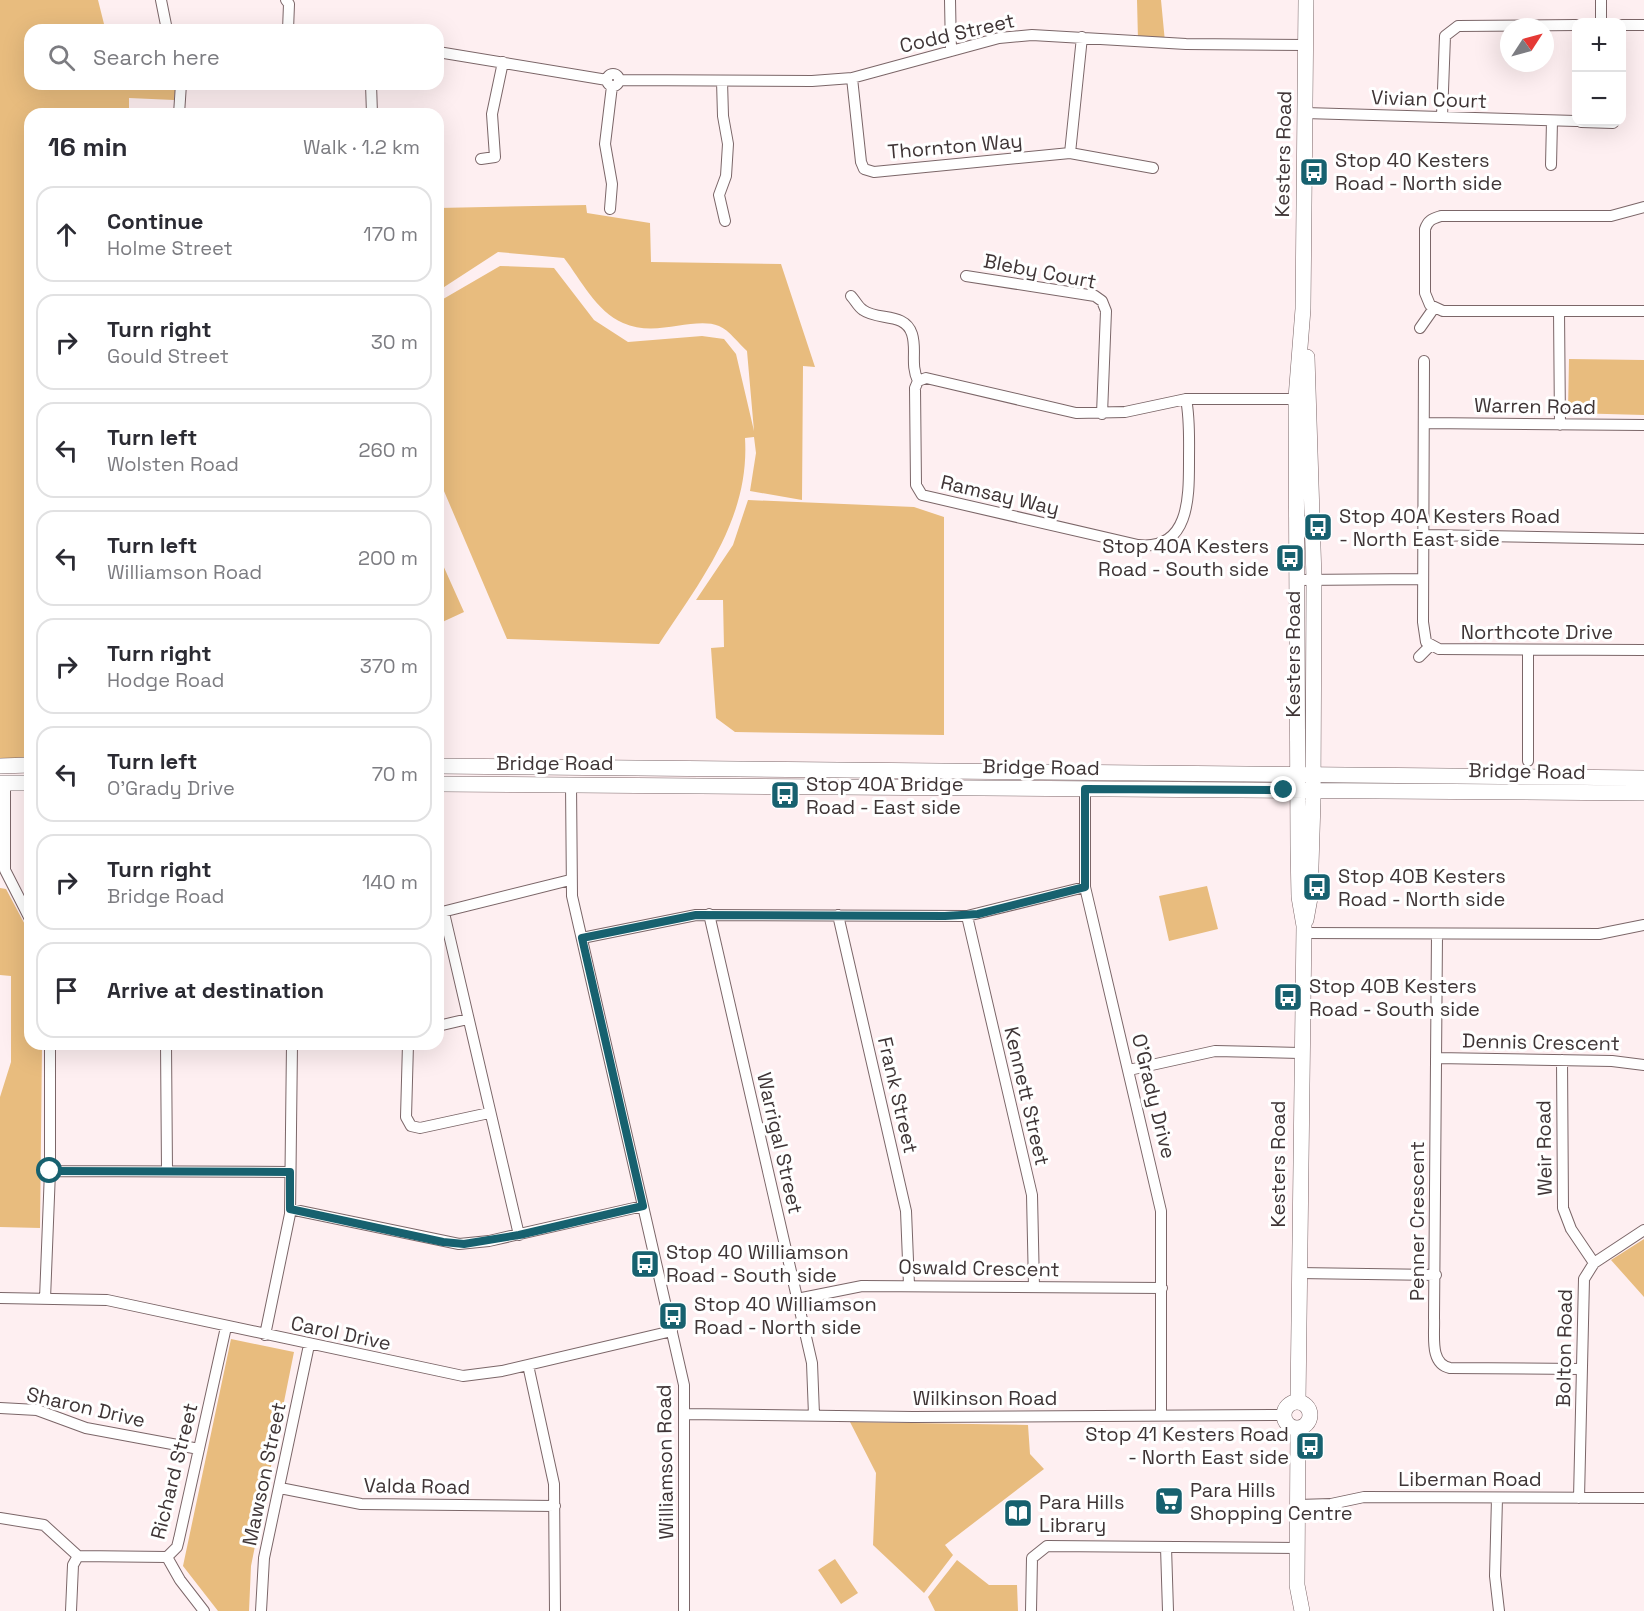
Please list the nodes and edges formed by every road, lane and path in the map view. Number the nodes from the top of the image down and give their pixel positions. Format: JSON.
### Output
{"nodes":[{"id":1,"x":161,"y":0,"type":"edge"},
{"id":2,"x":286,"y":0,"type":"edge"},
{"id":3,"x":950,"y":0,"type":"edge"},
{"id":4,"x":1306,"y":0,"type":"edge"},
{"id":5,"x":1600,"y":0,"type":"edge"},
{"id":6,"x":1600,"y":18,"type":"edge"},
{"id":7,"x":166,"y":24,"type":"edge"},
{"id":8,"x":288,"y":24,"type":"edge"},
{"id":9,"x":1572,"y":25,"type":"edge"},
{"id":10,"x":1626,"y":25,"type":"edge"},
{"id":11,"x":1644,"y":25,"type":"edge"},
{"id":12,"x":1082,"y":37,"type":"junction"},
{"id":13,"x":1305,"y":45,"type":"junction"},
{"id":14,"x":951,"y":51,"type":"junction"},
{"id":15,"x":444,"y":53,"type":"edge"},
{"id":16,"x":503,"y":62,"type":"junction"},
{"id":17,"x":852,"y":78,"type":"junction"},
{"id":18,"x":722,"y":81,"type":"junction"},
{"id":19,"x":613,"y":82,"type":"junction"},
{"id":20,"x":181,"y":90,"type":"edge"},
{"id":21,"x":371,"y":90,"type":"edge"},
{"id":22,"x":179,"y":108,"type":"edge"},
{"id":23,"x":372,"y":108,"type":"edge"},
{"id":24,"x":1305,"y":113,"type":"junction"},
{"id":25,"x":1442,"y":117,"type":"junction"},
{"id":26,"x":1552,"y":121,"type":"junction"},
{"id":27,"x":1572,"y":121,"type":"edge"},
{"id":28,"x":1070,"y":153,"type":"junction"},
{"id":29,"x":481,"y":159,"type":"dead end"},
{"id":30,"x":1551,"y":165,"type":"dead end"},
{"id":31,"x":1153,"y":168,"type":"dead end"},
{"id":32,"x":1644,"y":207,"type":"edge"},
{"id":33,"x":610,"y":209,"type":"dead end"},
{"id":34,"x":724,"y":221,"type":"dead end"},
{"id":35,"x":966,"y":276,"type":"dead end"},
{"id":36,"x":851,"y":296,"type":"dead end"},
{"id":37,"x":1434,"y":308,"type":"junction"},
{"id":38,"x":1559,"y":310,"type":"junction"},
{"id":39,"x":1644,"y":311,"type":"edge"},
{"id":40,"x":1420,"y":328,"type":"dead end"},
{"id":41,"x":1424,"y":361,"type":"dead end"},
{"id":42,"x":918,"y":381,"type":"junction"},
{"id":43,"x":1186,"y":399,"type":"junction"},
{"id":44,"x":1303,"y":399,"type":"junction"},
{"id":45,"x":1102,"y":414,"type":"junction"},
{"id":46,"x":1425,"y":423,"type":"junction"},
{"id":47,"x":1560,"y":425,"type":"junction"},
{"id":48,"x":1644,"y":425,"type":"edge"},
{"id":49,"x":1424,"y":535,"type":"junction"},
{"id":50,"x":1644,"y":539,"type":"edge"},
{"id":51,"x":1314,"y":579,"type":"junction"},
{"id":52,"x":1423,"y":579,"type":"junction"},
{"id":53,"x":1297,"y":580,"type":"junction"},
{"id":54,"x":1430,"y":646,"type":"junction"},
{"id":55,"x":1644,"y":650,"type":"edge"},
{"id":56,"x":1528,"y":651,"type":"junction"},
{"id":57,"x":1419,"y":657,"type":"dead end"},
{"id":58,"x":1313,"y":746,"type":"junction"},
{"id":59,"x":1528,"y":761,"type":"dead end"},
{"id":60,"x":24,"y":765,"type":"edge"},
{"id":61,"x":2,"y":766,"type":"edge"},
{"id":62,"x":444,"y":766,"type":"edge"},
{"id":63,"x":572,"y":767,"type":"junction"},
{"id":64,"x":1085,"y":772,"type":"junction"},
{"id":65,"x":1338,"y":775,"type":"junction"},
{"id":66,"x":729,"y":777,"type":"junction"},
{"id":67,"x":1644,"y":778,"type":"edge"},
{"id":68,"x":1305,"y":782,"type":"junction"},
{"id":69,"x":2,"y":783,"type":"edge"},
{"id":70,"x":24,"y":783,"type":"edge"},
{"id":71,"x":444,"y":784,"type":"edge"},
{"id":72,"x":571,"y":784,"type":"junction"},
{"id":73,"x":1085,"y":789,"type":"junction"},
{"id":74,"x":1644,"y":793,"type":"edge"},
{"id":75,"x":2,"y":873,"type":"edge"},
{"id":76,"x":570,"y":880,"type":"junction"},
{"id":77,"x":1085,"y":887,"type":"junction"},
{"id":78,"x":24,"y":909,"type":"edge"},
{"id":79,"x":444,"y":912,"type":"edge"},
{"id":80,"x":709,"y":914,"type":"junction"},
{"id":81,"x":838,"y":915,"type":"junction"},
{"id":82,"x":967,"y":916,"type":"junction"},
{"id":83,"x":444,"y":925,"type":"edge"},
{"id":84,"x":1644,"y":925,"type":"edge"},
{"id":85,"x":1304,"y":930,"type":"junction"},
{"id":86,"x":1437,"y":934,"type":"junction"},
{"id":87,"x":582,"y":938,"type":"junction"},
{"id":88,"x":468,"y":1019,"type":"junction"},
{"id":89,"x":444,"y":1025,"type":"edge"},
{"id":90,"x":50,"y":1050,"type":"edge"},
{"id":91,"x":166,"y":1050,"type":"edge"},
{"id":92,"x":292,"y":1050,"type":"edge"},
{"id":93,"x":408,"y":1050,"type":"edge"},
{"id":94,"x":1300,"y":1053,"type":"junction"},
{"id":95,"x":1437,"y":1058,"type":"junction"},
{"id":96,"x":1562,"y":1060,"type":"junction"},
{"id":97,"x":1644,"y":1065,"type":"edge"},
{"id":98,"x":1129,"y":1070,"type":"junction"},
{"id":99,"x":489,"y":1113,"type":"junction"},
{"id":100,"x":50,"y":1171,"type":"junction"},
{"id":101,"x":167,"y":1171,"type":"junction"},
{"id":102,"x":290,"y":1172,"type":"junction"},
{"id":103,"x":643,"y":1206,"type":"junction"},
{"id":104,"x":290,"y":1209,"type":"junction"},
{"id":105,"x":1644,"y":1230,"type":"edge"},
{"id":106,"x":519,"y":1235,"type":"junction"},
{"id":107,"x":1594,"y":1263,"type":"junction"},
{"id":108,"x":1298,"y":1273,"type":"junction"},
{"id":109,"x":1436,"y":1275,"type":"junction"},
{"id":110,"x":909,"y":1285,"type":"junction"},
{"id":111,"x":1034,"y":1287,"type":"junction"},
{"id":112,"x":1162,"y":1288,"type":"junction"},
{"id":113,"x":0,"y":1298,"type":"edge"},
{"id":114,"x":45,"y":1299,"type":"junction"},
{"id":115,"x":797,"y":1299,"type":"junction"},
{"id":116,"x":226,"y":1327,"type":"junction"},
{"id":117,"x":672,"y":1331,"type":"junction"},
{"id":118,"x":266,"y":1335,"type":"junction"},
{"id":119,"x":309,"y":1345,"type":"junction"},
{"id":120,"x":528,"y":1365,"type":"junction"},
{"id":121,"x":1581,"y":1369,"type":"junction"},
{"id":122,"x":1298,"y":1402,"type":"junction"},
{"id":123,"x":0,"y":1408,"type":"edge"},
{"id":124,"x":686,"y":1414,"type":"junction"},
{"id":125,"x":1161,"y":1414,"type":"junction"},
{"id":126,"x":1284,"y":1415,"type":"junction"},
{"id":127,"x":814,"y":1416,"type":"junction"},
{"id":128,"x":1298,"y":1428,"type":"junction"},
{"id":129,"x":199,"y":1449,"type":"junction"},
{"id":130,"x":280,"y":1488,"type":"junction"},
{"id":131,"x":1497,"y":1497,"type":"junction"},
{"id":132,"x":1579,"y":1498,"type":"junction"},
{"id":133,"x":1644,"y":1498,"type":"edge"},
{"id":134,"x":1298,"y":1505,"type":"junction"},
{"id":135,"x":555,"y":1506,"type":"junction"},
{"id":136,"x":0,"y":1518,"type":"edge"},
{"id":137,"x":1167,"y":1546,"type":"junction"},
{"id":138,"x":1297,"y":1548,"type":"junction"},
{"id":139,"x":78,"y":1556,"type":"junction"},
{"id":140,"x":167,"y":1557,"type":"junction"},
{"id":141,"x":1297,"y":1585,"type":"junction"},
{"id":142,"x":71,"y":1611,"type":"edge"},
{"id":143,"x":204,"y":1611,"type":"edge"},
{"id":144,"x":261,"y":1611,"type":"edge"},
{"id":145,"x":555,"y":1611,"type":"edge"},
{"id":146,"x":684,"y":1611,"type":"edge"},
{"id":147,"x":1031,"y":1611,"type":"edge"},
{"id":148,"x":1168,"y":1611,"type":"edge"},
{"id":149,"x":1291,"y":1611,"type":"edge"},
{"id":150,"x":1302,"y":1611,"type":"edge"},
{"id":151,"x":1499,"y":1611,"type":"edge"}],
"edges":[{"from":1,"to":7,"type":"street"},
{"from":2,"to":8,"type":"street"},
{"from":3,"to":14,"type":"street"},
{"from":4,"to":13,"type":"main road","name":"Kesters Road"},
{"from":5,"to":6,"type":"street"},
{"from":9,"to":25,"type":"street"},
{"from":10,"to":11,"type":"street"},
{"from":12,"to":13,"type":"street","name":"Codd Street"},
{"from":12,"to":14,"type":"street","name":"Codd Street"},
{"from":12,"to":28,"type":"street"},
{"from":13,"to":24,"type":"main road","name":"Kesters Road"},
{"from":14,"to":17,"type":"street","name":"Codd Street"},
{"from":15,"to":16,"type":"street","name":"Codd Street"},
{"from":16,"to":19,"type":"street","name":"Codd Street"},
{"from":16,"to":29,"type":"street"},
{"from":17,"to":18,"type":"street","name":"Codd Street"},
{"from":17,"to":28,"type":"street","name":"Thornton Way"},
{"from":18,"to":19,"type":"street","name":"Codd Street"},
{"from":18,"to":34,"type":"street"},
{"from":19,"to":33,"type":"street"},
{"from":20,"to":22,"type":"street"},
{"from":21,"to":23,"type":"street"},
{"from":24,"to":25,"type":"street","name":"Vivian Court"},
{"from":24,"to":44,"type":"main road","name":"Kesters Road"},
{"from":25,"to":26,"type":"street","name":"Vivian Court"},
{"from":26,"to":27,"type":"street","name":"Vivian Court"},
{"from":26,"to":30,"type":"street"},
{"from":28,"to":31,"type":"street","name":"Thornton Way"},
{"from":32,"to":37,"type":"street"},
{"from":35,"to":45,"type":"street","name":"Bleby Court"},
{"from":36,"to":42,"type":"street","name":"Ramsay Way"},
{"from":37,"to":38,"type":"street"},
{"from":37,"to":40,"type":"street"},
{"from":38,"to":39,"type":"street"},
{"from":38,"to":47,"type":"street"},
{"from":41,"to":46,"type":"street"},
{"from":42,"to":43,"type":"street","name":"Ramsay Way"},
{"from":42,"to":45,"type":"street"},
{"from":43,"to":44,"type":"street"},
{"from":43,"to":45,"type":"street"},
{"from":44,"to":51,"type":"main road","name":"Kesters Road"},
{"from":44,"to":53,"type":"main road","name":"Kesters Road"},
{"from":46,"to":47,"type":"street","name":"Warren Road"},
{"from":46,"to":49,"type":"street"},
{"from":47,"to":48,"type":"street","name":"Warren Road"},
{"from":49,"to":50,"type":"street"},
{"from":49,"to":52,"type":"street"},
{"from":51,"to":52,"type":"street"},
{"from":51,"to":53,"type":"street"},
{"from":51,"to":58,"type":"main road","name":"Kesters Road"},
{"from":52,"to":54,"type":"street"},
{"from":53,"to":68,"type":"main road","name":"Kesters Road"},
{"from":54,"to":56,"type":"street","name":"Northcote Drive"},
{"from":54,"to":57,"type":"street"},
{"from":55,"to":56,"type":"street","name":"Northcote Drive"},
{"from":56,"to":59,"type":"street"},
{"from":58,"to":65,"type":"main road"},
{"from":58,"to":68,"type":"main road","name":"Kesters Road"},
{"from":60,"to":61,"type":"main road"},
{"from":61,"to":69,"type":"main road"},
{"from":62,"to":63,"type":"main road","name":"Bridge Road"},
{"from":63,"to":66,"type":"main road","name":"Bridge Road"},
{"from":63,"to":72,"type":"main road"},
{"from":64,"to":66,"type":"main road","name":"Bridge Road"},
{"from":64,"to":68,"type":"main road","name":"Bridge Road"},
{"from":64,"to":73,"type":"main road"},
{"from":65,"to":67,"type":"main road","name":"Bridge Road"},
{"from":65,"to":68,"type":"main road","name":"Bridge Road"},
{"from":66,"to":72,"type":"main road","name":"Bridge Road"},
{"from":66,"to":73,"type":"main road","name":"Bridge Road"},
{"from":68,"to":73,"type":"main road","name":"Bridge Road"},
{"from":68,"to":74,"type":"main road","name":"Bridge Road"},
{"from":68,"to":85,"type":"main road","name":"Kesters Road"},
{"from":69,"to":70,"type":"main road"},
{"from":69,"to":75,"type":"street"},
{"from":71,"to":72,"type":"main road","name":"Bridge Road"},
{"from":72,"to":76,"type":"street","name":"Williamson Road"},
{"from":73,"to":77,"type":"street","name":"O'Grady Drive"},
{"from":75,"to":78,"type":"street"},
{"from":76,"to":79,"type":"street"},
{"from":76,"to":87,"type":"street","name":"Williamson Road"},
{"from":77,"to":82,"type":"street"},
{"from":77,"to":98,"type":"street","name":"O'Grady Drive"},
{"from":80,"to":81,"type":"street"},
{"from":80,"to":87,"type":"street"},
{"from":80,"to":115,"type":"street","name":"Warrigal Street"},
{"from":81,"to":82,"type":"street"},
{"from":81,"to":110,"type":"street","name":"Frank Street"},
{"from":82,"to":111,"type":"street","name":"Kennett Street"},
{"from":83,"to":88,"type":"street"},
{"from":84,"to":86,"type":"street"},
{"from":85,"to":86,"type":"street"},
{"from":85,"to":94,"type":"main road","name":"Kesters Road"},
{"from":86,"to":95,"type":"street","name":"Penner Crescent"},
{"from":87,"to":103,"type":"street","name":"Williamson Road"},
{"from":88,"to":89,"type":"street"},
{"from":88,"to":99,"type":"street"},
{"from":90,"to":100,"type":"street"},
{"from":91,"to":101,"type":"street"},
{"from":92,"to":102,"type":"street"},
{"from":93,"to":99,"type":"street"},
{"from":94,"to":98,"type":"street"},
{"from":94,"to":108,"type":"main road","name":"Kesters Road"},
{"from":95,"to":96,"type":"street","name":"Dennis Crescent"},
{"from":95,"to":109,"type":"street","name":"Penner Crescent"},
{"from":96,"to":97,"type":"street","name":"Dennis Crescent"},
{"from":96,"to":107,"type":"street","name":"Weir Road"},
{"from":98,"to":112,"type":"street","name":"O'Grady Drive"},
{"from":99,"to":106,"type":"street"},
{"from":100,"to":101,"type":"street"},
{"from":100,"to":114,"type":"street"},
{"from":101,"to":102,"type":"street"},
{"from":102,"to":104,"type":"street"},
{"from":103,"to":106,"type":"street"},
{"from":103,"to":117,"type":"street","name":"Williamson Road"},
{"from":104,"to":106,"type":"street"},
{"from":104,"to":118,"type":"street"},
{"from":105,"to":107,"type":"street"},
{"from":107,"to":121,"type":"street","name":"Bolton Road"},
{"from":108,"to":109,"type":"street"},
{"from":108,"to":122,"type":"main road","name":"Kesters Road"},
{"from":109,"to":121,"type":"street","name":"Penner Crescent"},
{"from":110,"to":111,"type":"street","name":"Oswald Crescent"},
{"from":110,"to":115,"type":"street","name":"Oswald Crescent"},
{"from":111,"to":112,"type":"street","name":"Oswald Crescent"},
{"from":112,"to":125,"type":"street","name":"O'Grady Drive"},
{"from":113,"to":114,"type":"street","name":"Carol Drive"},
{"from":114,"to":116,"type":"street","name":"Carol Drive"},
{"from":115,"to":127,"type":"street","name":"Warrigal Street"},
{"from":116,"to":118,"type":"street","name":"Carol Drive"},
{"from":116,"to":129,"type":"street","name":"Richard Street"},
{"from":117,"to":120,"type":"street","name":"Carol Drive"},
{"from":117,"to":124,"type":"street","name":"Williamson Road"},
{"from":118,"to":119,"type":"street","name":"Carol Drive"},
{"from":119,"to":120,"type":"street","name":"Carol Drive"},
{"from":119,"to":130,"type":"street","name":"Mawson Street"},
{"from":120,"to":135,"type":"street"},
{"from":121,"to":132,"type":"street","name":"Bolton Road"},
{"from":122,"to":126,"type":"main road"},
{"from":122,"to":128,"type":"main road"},
{"from":123,"to":129,"type":"street","name":"Sharon Drive"},
{"from":124,"to":127,"type":"street","name":"Wilkinson Road"},
{"from":124,"to":146,"type":"street","name":"Williamson Road"},
{"from":125,"to":126,"type":"street","name":"Wilkinson Road"},
{"from":125,"to":127,"type":"street","name":"Wilkinson Road"},
{"from":126,"to":128,"type":"main road"},
{"from":128,"to":134,"type":"main road"},
{"from":129,"to":140,"type":"street","name":"Richard Street"},
{"from":130,"to":135,"type":"street","name":"Valda Road"},
{"from":130,"to":144,"type":"street","name":"Mawson Street"},
{"from":131,"to":132,"type":"street","name":"Liberman Road"},
{"from":131,"to":134,"type":"street","name":"Liberman Road"},
{"from":131,"to":151,"type":"street"},
{"from":132,"to":133,"type":"street","name":"Liberman Road"},
{"from":134,"to":138,"type":"main road"},
{"from":135,"to":145,"type":"street"},
{"from":136,"to":139,"type":"street"},
{"from":137,"to":138,"type":"street"},
{"from":137,"to":147,"type":"street"},
{"from":137,"to":148,"type":"street"},
{"from":138,"to":141,"type":"main road"},
{"from":139,"to":140,"type":"street"},
{"from":139,"to":142,"type":"street"},
{"from":140,"to":143,"type":"street","name":"Richard Street"},
{"from":141,"to":149,"type":"main road"},
{"from":141,"to":150,"type":"main road"}]}
